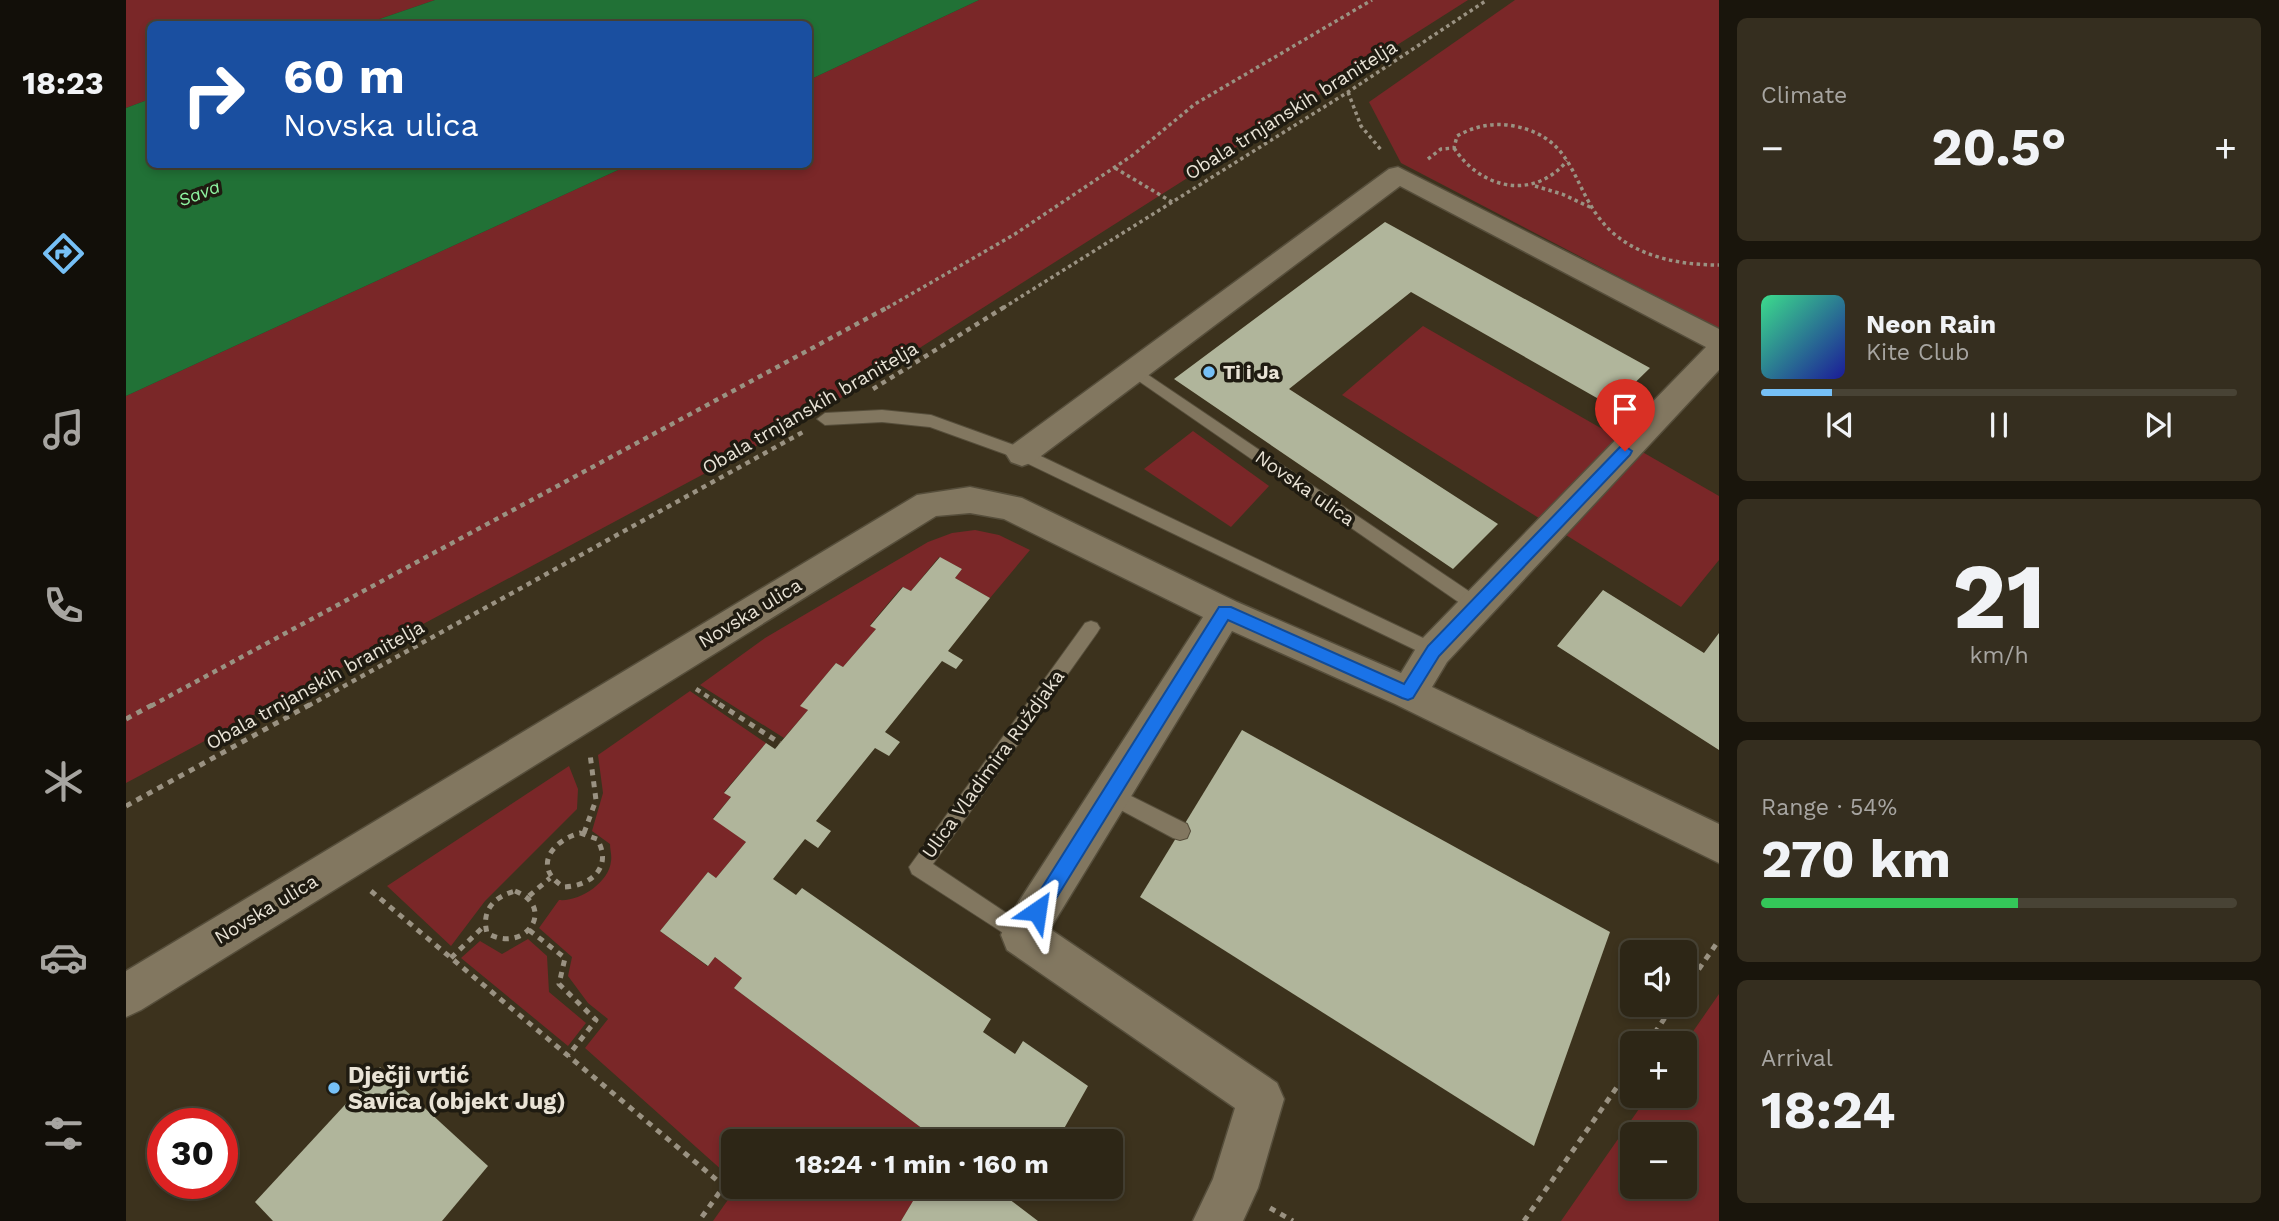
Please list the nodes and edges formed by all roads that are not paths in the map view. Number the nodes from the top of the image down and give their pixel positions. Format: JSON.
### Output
{"nodes":[{"id":1,"x":1719,"y":341,"type":"edge"},
{"id":2,"x":1719,"y":352,"type":"edge"},
{"id":3,"x":1135,"y":371,"type":"junction"},
{"id":4,"x":825,"y":419,"type":"road end"},
{"id":5,"x":1022,"y":454,"type":"junction"},
{"id":6,"x":1476,"y":605,"type":"junction"},
{"id":7,"x":1225,"y":612,"type":"junction"},
{"id":8,"x":1091,"y":628,"type":"dead end"},
{"id":9,"x":1434,"y":651,"type":"junction"},
{"id":10,"x":1408,"y":693,"type":"junction"},
{"id":11,"x":1111,"y":795,"type":"junction"},
{"id":12,"x":1180,"y":831,"type":"dead end"},
{"id":13,"x":1719,"y":844,"type":"edge"},
{"id":14,"x":1023,"y":935,"type":"junction"},
{"id":15,"x":126,"y":995,"type":"edge"},
{"id":16,"x":1217,"y":1221,"type":"edge"}],
"edges":[{"from":1,"to":3,"type":"street"},
{"from":2,"to":6,"type":"street"},
{"from":3,"to":5,"type":"street"},
{"from":3,"to":6,"type":"lane","name":"Novska ulica"},
{"from":4,"to":5,"type":"lane"},
{"from":5,"to":9,"type":"lane"},
{"from":6,"to":9,"type":"street"},
{"from":7,"to":10,"type":"street","name":"Novska ulica"},
{"from":7,"to":11,"type":"street"},
{"from":7,"to":15,"type":"street","name":"Novska ulica"},
{"from":8,"to":14,"type":"lane","name":"Ulica Vladimira Ruždjaka"},
{"from":9,"to":10,"type":"street"},
{"from":10,"to":13,"type":"street","name":"Novska ulica"},
{"from":11,"to":12,"type":"lane"},
{"from":11,"to":14,"type":"street"},
{"from":14,"to":16,"type":"street","name":"Ulica Vladimira Ruždjaka"}]}
